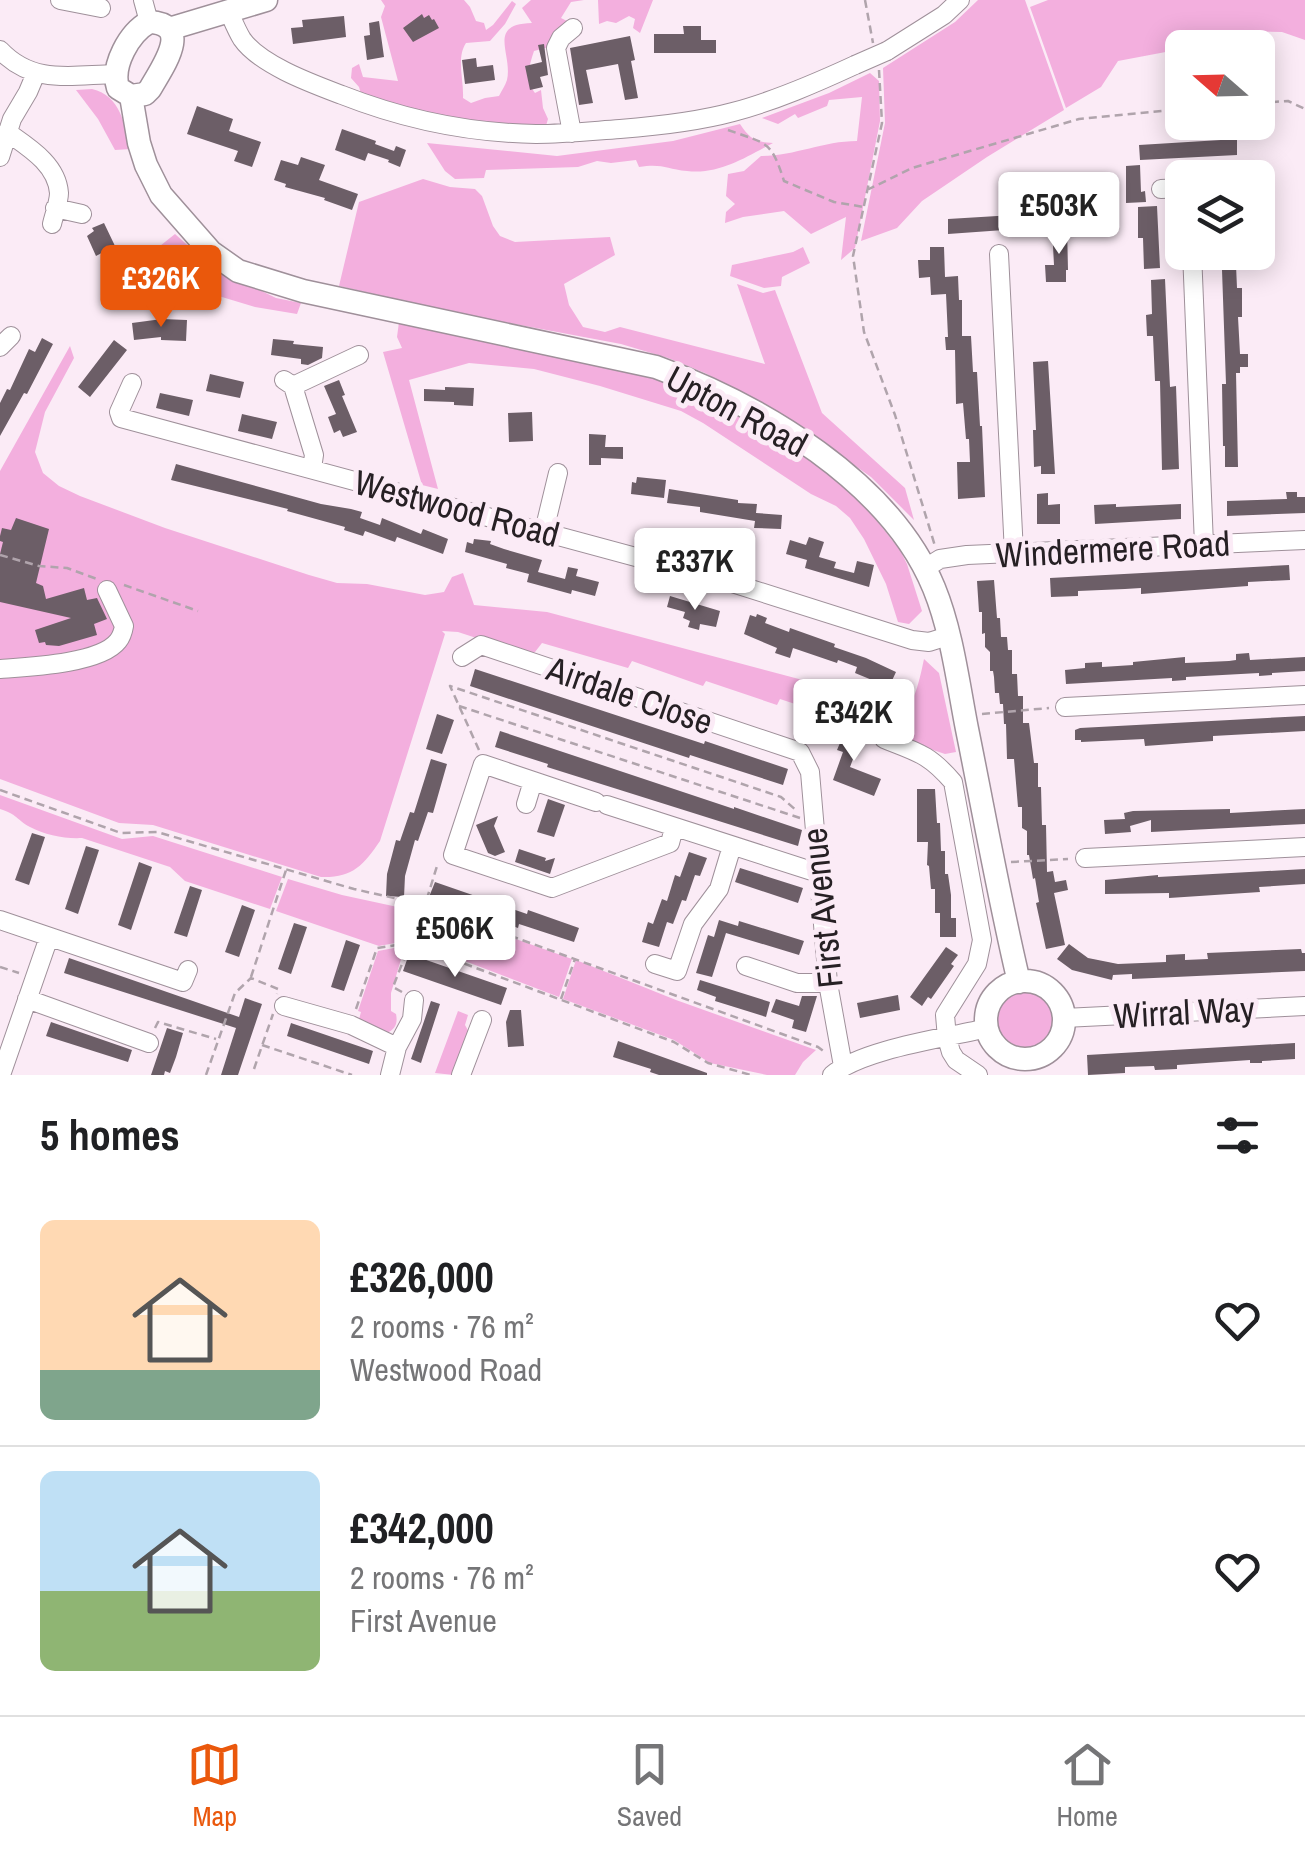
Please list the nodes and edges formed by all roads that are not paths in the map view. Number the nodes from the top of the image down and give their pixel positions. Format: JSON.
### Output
{"nodes":[{"id":1,"x":60,"y":0,"type":"edge"},
{"id":2,"x":266,"y":0,"type":"edge"},
{"id":3,"x":960,"y":0,"type":"edge"},
{"id":4,"x":101,"y":8,"type":"dead end"},
{"id":5,"x":229,"y":12,"type":"junction"},
{"id":6,"x":154,"y":17,"type":"edge"},
{"id":7,"x":573,"y":28,"type":"dead end"},
{"id":8,"x":0,"y":50,"type":"edge"},
{"id":9,"x":36,"y":73,"type":"junction"},
{"id":10,"x":115,"y":74,"type":"junction"},
{"id":11,"x":131,"y":96,"type":"junction"},
{"id":12,"x":7,"y":132,"type":"junction"},
{"id":13,"x":572,"y":132,"type":"junction"},
{"id":14,"x":0,"y":157,"type":"edge"},
{"id":15,"x":1161,"y":189,"type":"dead end"},
{"id":16,"x":1165,"y":189,"type":"edge"},
{"id":17,"x":82,"y":214,"type":"dead end"},
{"id":18,"x":998,"y":254,"type":"dead end"},
{"id":19,"x":1193,"y":270,"type":"edge"},
{"id":20,"x":360,"y":355,"type":"dead end"},
{"id":21,"x":132,"y":383,"type":"dead end"},
{"id":22,"x":312,"y":468,"type":"junction"},
{"id":23,"x":558,"y":474,"type":"dead end"},
{"id":24,"x":544,"y":532,"type":"junction"},
{"id":25,"x":1305,"y":540,"type":"edge"},
{"id":26,"x":1204,"y":544,"type":"junction"},
{"id":27,"x":1014,"y":553,"type":"junction"},
{"id":28,"x":932,"y":564,"type":"junction"},
{"id":29,"x":107,"y":590,"type":"dead end"},
{"id":30,"x":948,"y":636,"type":"junction"},
{"id":31,"x":462,"y":657,"type":"dead end"},
{"id":32,"x":0,"y":669,"type":"edge"},
{"id":33,"x":1305,"y":694,"type":"edge"},
{"id":34,"x":1065,"y":707,"type":"road end"},
{"id":35,"x":884,"y":740,"type":"dead end"},
{"id":36,"x":800,"y":752,"type":"joint"},
{"id":37,"x":534,"y":781,"type":"junction"},
{"id":38,"x":526,"y":804,"type":"dead end"},
{"id":39,"x":674,"y":828,"type":"junction"},
{"id":40,"x":732,"y":846,"type":"junction"},
{"id":41,"x":1305,"y":847,"type":"edge"},
{"id":42,"x":1085,"y":858,"type":"road end"},
{"id":43,"x":818,"y":873,"type":"junction"},
{"id":44,"x":0,"y":920,"type":"edge"},
{"id":45,"x":49,"y":937,"type":"junction"},
{"id":46,"x":655,"y":964,"type":"dead end"},
{"id":47,"x":746,"y":966,"type":"dead end"},
{"id":48,"x":188,"y":970,"type":"dead end"},
{"id":49,"x":828,"y":982,"type":"junction"},
{"id":50,"x":1019,"y":982,"type":"junction"},
{"id":51,"x":27,"y":999,"type":"junction"},
{"id":52,"x":414,"y":1000,"type":"road end"},
{"id":53,"x":281,"y":1004,"type":"road end"},
{"id":54,"x":1305,"y":1006,"type":"edge"},
{"id":55,"x":1064,"y":1018,"type":"junction"},
{"id":56,"x":482,"y":1020,"type":"dead end"},
{"id":57,"x":987,"y":1028,"type":"junction"},
{"id":58,"x":947,"y":1038,"type":"junction"},
{"id":59,"x":6,"y":1039,"type":"edge"},
{"id":60,"x":149,"y":1043,"type":"road end"},
{"id":61,"x":397,"y":1047,"type":"junction"},
{"id":62,"x":1036,"y":1066,"type":"edge"},
{"id":63,"x":391,"y":1071,"type":"edge"},
{"id":64,"x":837,"y":1071,"type":"edge"},
{"id":65,"x":1,"y":1075,"type":"edge"},
{"id":66,"x":412,"y":1075,"type":"edge"},
{"id":67,"x":461,"y":1075,"type":"edge"},
{"id":68,"x":978,"y":1075,"type":"edge"}],
"edges":[{"from":1,"to":4,"type":"street"},
{"from":2,"to":5,"type":"main road"},
{"from":3,"to":13,"type":"street","bridge":true},
{"from":5,"to":6,"type":"main road"},
{"from":5,"to":13,"type":"street"},
{"from":6,"to":10,"type":"main road"},
{"from":6,"to":11,"type":"main road"},
{"from":7,"to":13,"type":"street"},
{"from":8,"to":9,"type":"street"},
{"from":9,"to":10,"type":"street"},
{"from":9,"to":12,"type":"street"},
{"from":10,"to":11,"type":"main road"},
{"from":11,"to":28,"type":"main road","name":"Upton Road"},
{"from":12,"to":14,"type":"street"},
{"from":12,"to":17,"type":"street"},
{"from":15,"to":16,"type":"street"},
{"from":18,"to":27,"type":"street"},
{"from":19,"to":26,"type":"street"},
{"from":20,"to":22,"type":"street","name":"Westwood Road"},
{"from":21,"to":22,"type":"street","name":"Westwood Road"},
{"from":22,"to":24,"type":"street","name":"Westwood Road"},
{"from":23,"to":24,"type":"street"},
{"from":24,"to":30,"type":"street","name":"Westwood Road"},
{"from":25,"to":26,"type":"street","name":"Windermere Road"},
{"from":26,"to":27,"type":"street","name":"Windermere Road"},
{"from":27,"to":28,"type":"street","name":"Windermere Road"},
{"from":28,"to":30,"type":"main road","name":"Upton Road"},
{"from":29,"to":32,"type":"street"},
{"from":30,"to":50,"type":"main road","name":"Upton Road"},
{"from":31,"to":36,"type":"street","name":"Airdale Close"},
{"from":33,"to":34,"type":"street"},
{"from":35,"to":58,"type":"street"},
{"from":36,"to":43,"type":"street","name":"First Avenue"},
{"from":37,"to":38,"type":"street"},
{"from":37,"to":39,"type":"street"},
{"from":37,"to":39,"type":"street"},
{"from":39,"to":40,"type":"street"},
{"from":40,"to":43,"type":"street"},
{"from":40,"to":46,"type":"street"},
{"from":41,"to":42,"type":"street"},
{"from":43,"to":49,"type":"street","name":"First Avenue"},
{"from":44,"to":45,"type":"street"},
{"from":45,"to":48,"type":"street"},
{"from":45,"to":51,"type":"street"},
{"from":47,"to":49,"type":"street"},
{"from":49,"to":64,"type":"street","name":"First Avenue"},
{"from":50,"to":55,"type":"main road"},
{"from":50,"to":57,"type":"main road"},
{"from":51,"to":59,"type":"street"},
{"from":51,"to":60,"type":"street"},
{"from":52,"to":61,"type":"street"},
{"from":53,"to":61,"type":"street"},
{"from":54,"to":55,"type":"street","name":"Wirral Way"},
{"from":55,"to":62,"type":"main road"},
{"from":56,"to":67,"type":"street"},
{"from":57,"to":58,"type":"street"},
{"from":57,"to":62,"type":"main road"},
{"from":58,"to":64,"type":"street"},
{"from":58,"to":68,"type":"street"},
{"from":59,"to":65,"type":"street"},
{"from":61,"to":63,"type":"street"},
{"from":63,"to":66,"type":"street"}]}
